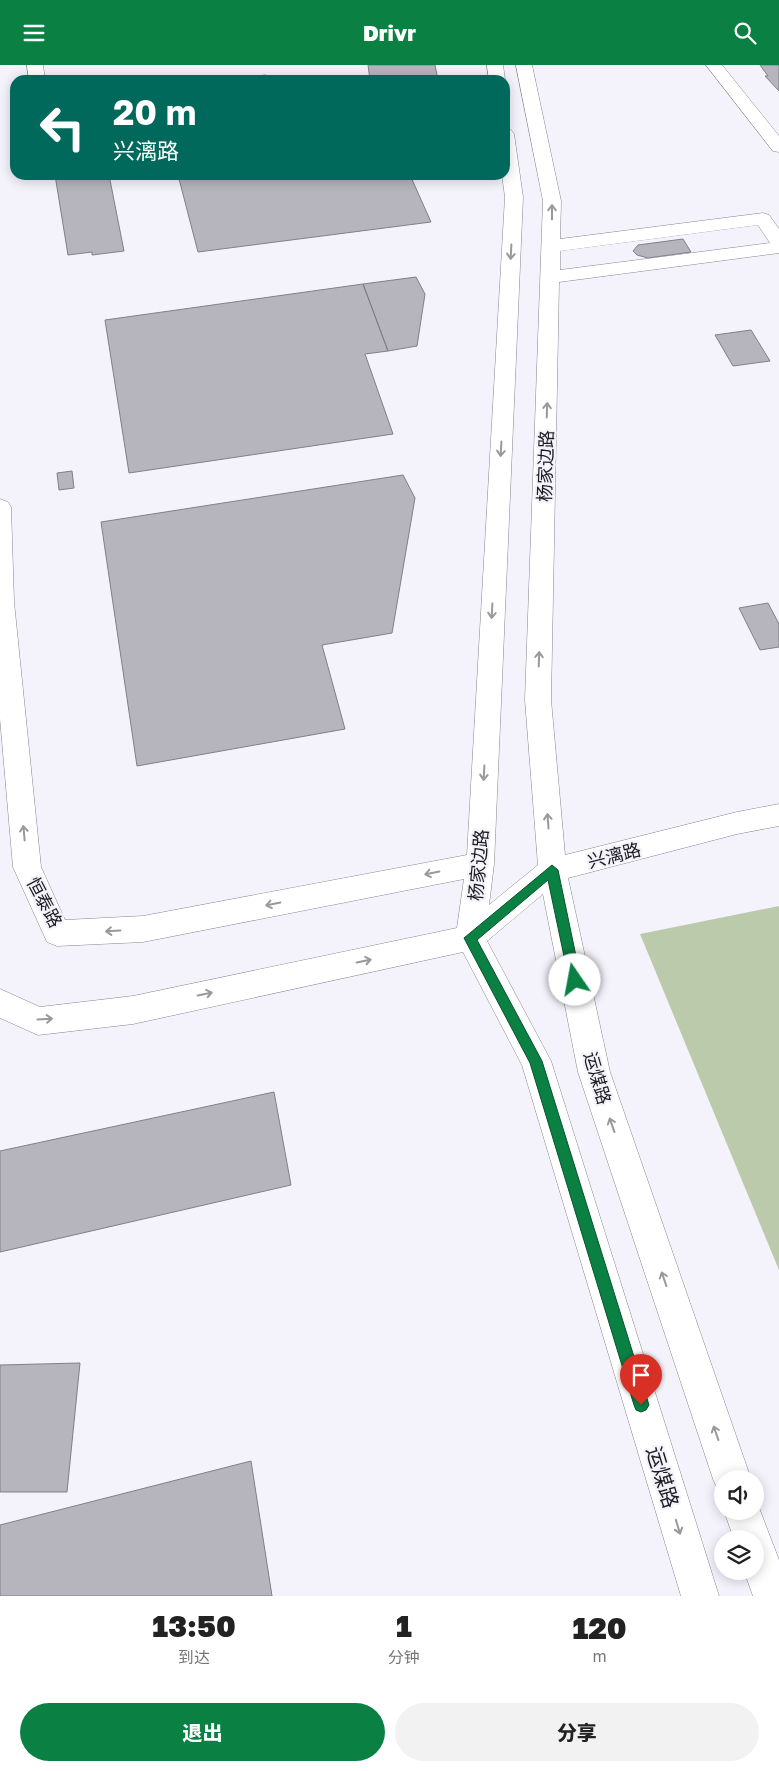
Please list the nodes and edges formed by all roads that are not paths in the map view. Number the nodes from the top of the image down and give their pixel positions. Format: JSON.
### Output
{"nodes":[{"id":1,"x":524,"y":65,"type":"edge"},
{"id":2,"x":714,"y":65,"type":"edge"},
{"id":3,"x":779,"y":147,"type":"edge"},
{"id":4,"x":510,"y":169,"type":"edge"},
{"id":5,"x":771,"y":218,"type":"edge"},
{"id":6,"x":779,"y":241,"type":"edge"},
{"id":7,"x":552,"y":246,"type":"junction"},
{"id":8,"x":779,"y":247,"type":"edge"},
{"id":9,"x":551,"y":277,"type":"junction"},
{"id":10,"x":0,"y":507,"type":"edge"},
{"id":11,"x":779,"y":815,"type":"edge"},
{"id":12,"x":480,"y":864,"type":"junction"},
{"id":13,"x":552,"y":870,"type":"junction"},
{"id":14,"x":470,"y":938,"type":"junction"},
{"id":15,"x":0,"y":1003,"type":"edge"},
{"id":16,"x":729,"y":1470,"type":"edge"},
{"id":17,"x":764,"y":1572,"type":"edge"},
{"id":18,"x":700,"y":1596,"type":"edge"},
{"id":19,"x":772,"y":1596,"type":"edge"}],
"edges":[{"from":7,"to":1,"type":"street","name":"杨家边路","one_way":true},
{"from":2,"to":3,"type":"street"},
{"from":4,"to":12,"type":"street","name":"杨家边路","one_way":true},
{"from":5,"to":6,"type":"street"},
{"from":5,"to":7,"type":"street"},
{"from":7,"to":9,"type":"street","name":"杨家边路"},
{"from":8,"to":9,"type":"street"},
{"from":13,"to":9,"type":"street","name":"杨家边路","one_way":true},
{"from":12,"to":10,"type":"street","name":"恒泰路","one_way":true},
{"from":11,"to":13,"type":"street","name":"兴漓路"},
{"from":12,"to":14,"type":"street","name":"杨家边路"},
{"from":13,"to":14,"type":"street","name":"兴漓路"},
{"from":16,"to":13,"type":"street","name":"运煤路","one_way":true},
{"from":15,"to":14,"type":"street","one_way":true},
{"from":14,"to":18,"type":"street","name":"运煤路","one_way":true},
{"from":17,"to":19,"type":"street"}]}
